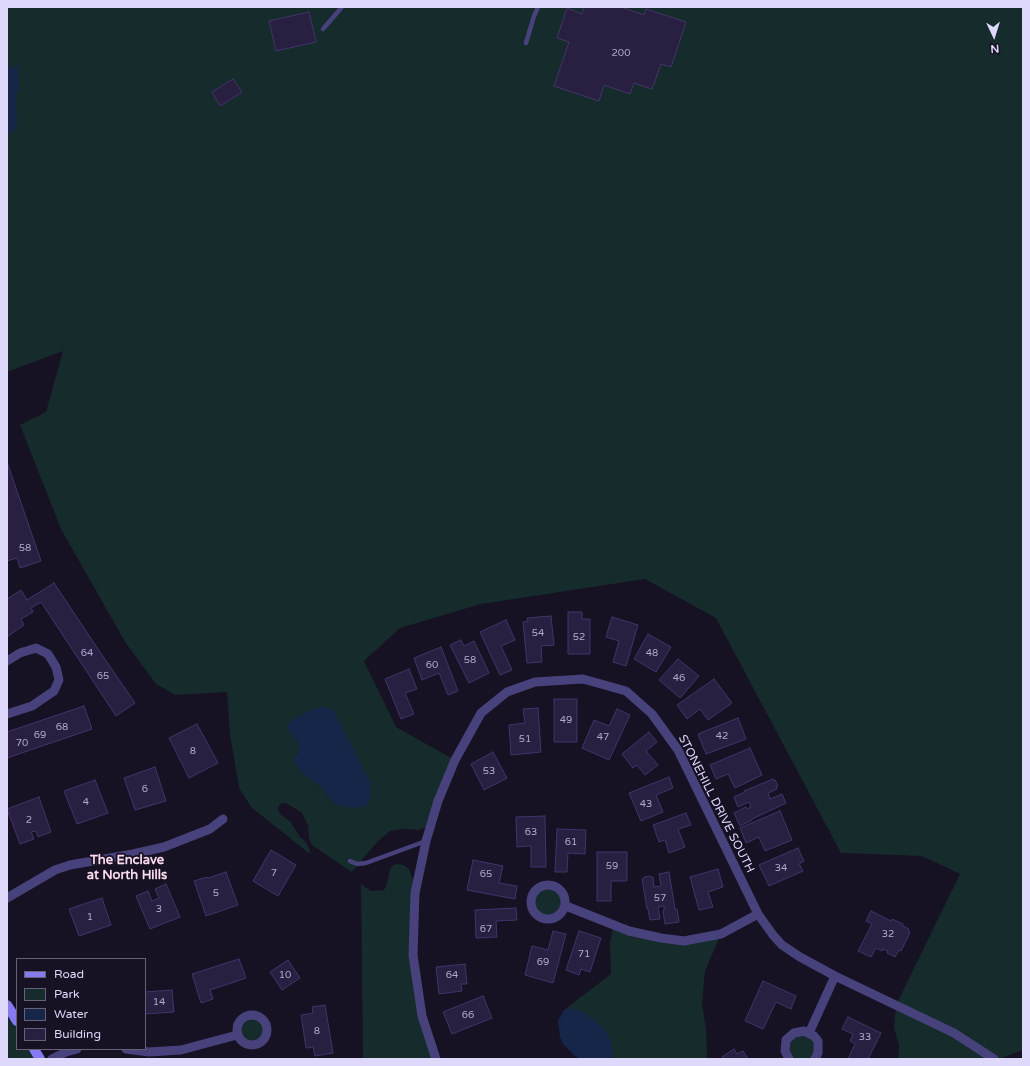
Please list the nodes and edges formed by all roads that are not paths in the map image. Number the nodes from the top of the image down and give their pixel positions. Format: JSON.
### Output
{"nodes":[{"id":1,"x":342,"y":7,"type":"edge"},
{"id":2,"x":538,"y":7,"type":"edge"},
{"id":3,"x":323,"y":29,"type":"dead end"},
{"id":4,"x":526,"y":43,"type":"dead end"},
{"id":5,"x":7,"y":661,"type":"edge"},
{"id":6,"x":7,"y":714,"type":"edge"},
{"id":7,"x":223,"y":819,"type":"dead end"},
{"id":8,"x":426,"y":840,"type":"junction"},
{"id":9,"x":350,"y":861,"type":"dead end"},
{"id":10,"x":7,"y":898,"type":"edge"},
{"id":11,"x":566,"y":906,"type":"dead end"},
{"id":12,"x":758,"y":914,"type":"junction"},
{"id":13,"x":835,"y":976,"type":"junction"},
{"id":14,"x":7,"y":1005,"type":"edge"},
{"id":15,"x":16,"y":1019,"type":"edge"},
{"id":16,"x":809,"y":1032,"type":"junction"},
{"id":17,"x":237,"y":1035,"type":"dead end"},
{"id":18,"x":35,"y":1050,"type":"edge"},
{"id":19,"x":73,"y":1050,"type":"edge"},
{"id":20,"x":134,"y":1050,"type":"edge"},
{"id":21,"x":40,"y":1059,"type":"edge"},
{"id":22,"x":52,"y":1059,"type":"edge"},
{"id":23,"x":436,"y":1059,"type":"edge"},
{"id":24,"x":789,"y":1059,"type":"edge"},
{"id":25,"x":815,"y":1059,"type":"edge"},
{"id":26,"x":994,"y":1059,"type":"edge"}],
"edges":[{"from":1,"to":3,"type":"lane"},
{"from":2,"to":4,"type":"lane"},
{"from":5,"to":6,"type":"street"},
{"from":7,"to":10,"type":"street"},
{"from":8,"to":9,"type":"lane"},
{"from":8,"to":12,"type":"street","name":"STONEHILL DRIVE SOUTH"},
{"from":8,"to":23,"type":"street","name":"STONEHILL DRIVE SOUTH"},
{"from":11,"to":12,"type":"street"},
{"from":12,"to":13,"type":"street","name":"STONEHILL DRIVE SOUTH"},
{"from":13,"to":16,"type":"street"},
{"from":13,"to":26,"type":"street","name":"STONEHILL DRIVE SOUTH"},
{"from":14,"to":15,"type":"main road"},
{"from":16,"to":24,"type":"street"},
{"from":16,"to":25,"type":"street"},
{"from":17,"to":20,"type":"street"},
{"from":18,"to":21,"type":"main road"},
{"from":19,"to":22,"type":"street"}]}
